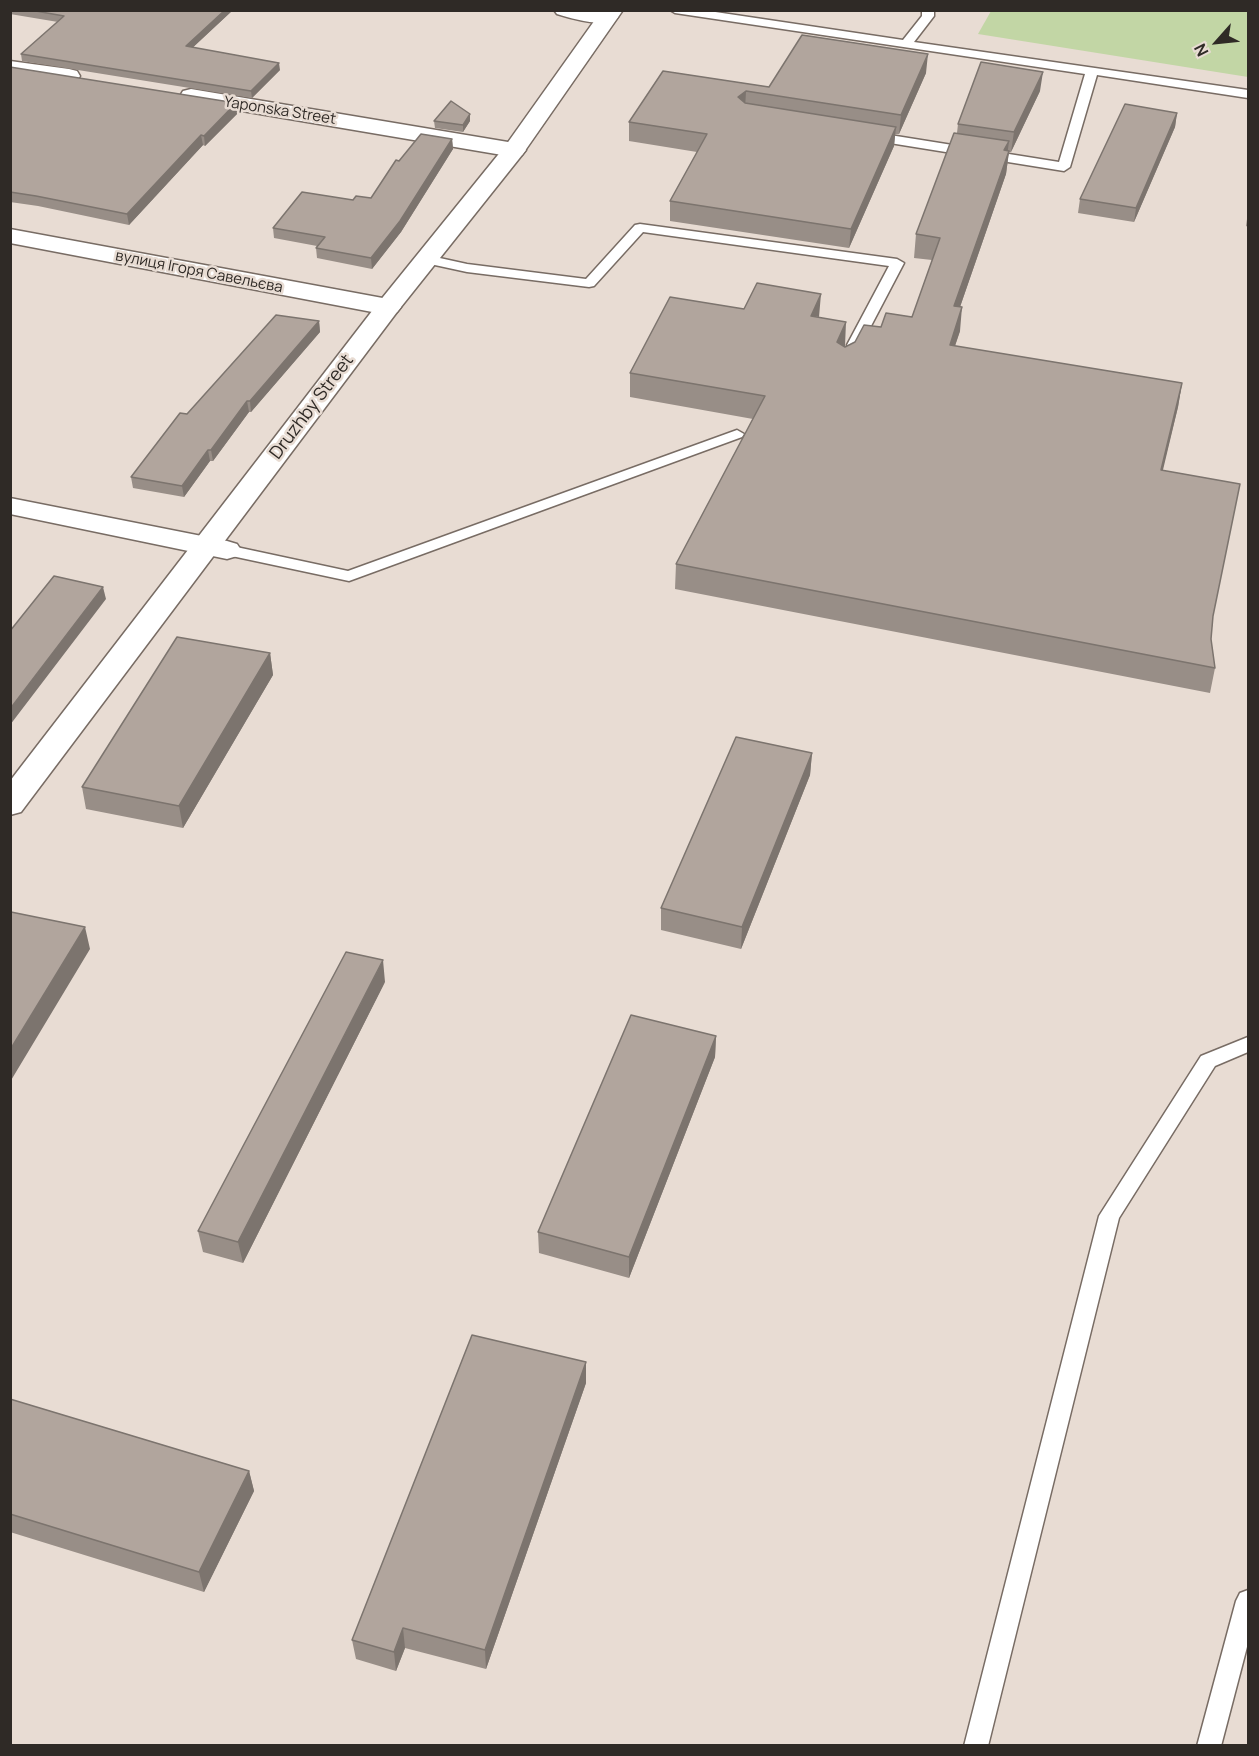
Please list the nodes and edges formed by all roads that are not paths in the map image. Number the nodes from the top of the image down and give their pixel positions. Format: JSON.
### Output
{"nodes":[{"id":1,"x":564,"y":10,"type":"edge"},
{"id":2,"x":675,"y":10,"type":"edge"},
{"id":3,"x":928,"y":10,"type":"edge"},
{"id":4,"x":610,"y":14,"type":"edge"},
{"id":5,"x":906,"y":45,"type":"junction"},
{"id":6,"x":10,"y":67,"type":"edge"},
{"id":7,"x":1092,"y":71,"type":"junction"},
{"id":8,"x":93,"y":80,"type":"edge"},
{"id":9,"x":175,"y":94,"type":"edge"},
{"id":10,"x":1248,"y":94,"type":"edge"},
{"id":11,"x":863,"y":135,"type":"edge"},
{"id":12,"x":514,"y":150,"type":"junction"},
{"id":13,"x":10,"y":236,"type":"edge"},
{"id":14,"x":426,"y":260,"type":"junction"},
{"id":15,"x":388,"y":307,"type":"junction"},
{"id":16,"x":849,"y":355,"type":"edge"},
{"id":17,"x":737,"y":434,"type":"dead end"},
{"id":18,"x":10,"y":506,"type":"edge"},
{"id":19,"x":217,"y":548,"type":"junction"},
{"id":20,"x":10,"y":804,"type":"edge"},
{"id":21,"x":1248,"y":1044,"type":"edge"},
{"id":22,"x":1248,"y":1601,"type":"edge"},
{"id":23,"x":976,"y":1746,"type":"edge"},
{"id":24,"x":1209,"y":1746,"type":"edge"}],
"edges":[{"from":1,"to":4,"type":"street"},
{"from":2,"to":5,"type":"lane"},
{"from":3,"to":5,"type":"lane"},
{"from":4,"to":12,"type":"street","name":"Druzhby Street"},
{"from":5,"to":7,"type":"lane"},
{"from":6,"to":8,"type":"street"},
{"from":7,"to":10,"type":"lane"},
{"from":7,"to":11,"type":"lane"},
{"from":9,"to":12,"type":"street","name":"Yaponska Street"},
{"from":12,"to":14,"type":"street","name":"Druzhby Street"},
{"from":13,"to":15,"type":"street","name":"вулиця Ігоря Савельєва"},
{"from":14,"to":15,"type":"street","name":"Druzhby Street"},
{"from":14,"to":16,"type":"lane"},
{"from":15,"to":19,"type":"street","name":"Druzhby Street"},
{"from":17,"to":19,"type":"lane"},
{"from":18,"to":19,"type":"street"},
{"from":19,"to":20,"type":"street","name":"Druzhby Street"},
{"from":21,"to":23,"type":"lane"},
{"from":22,"to":24,"type":"lane"}]}
